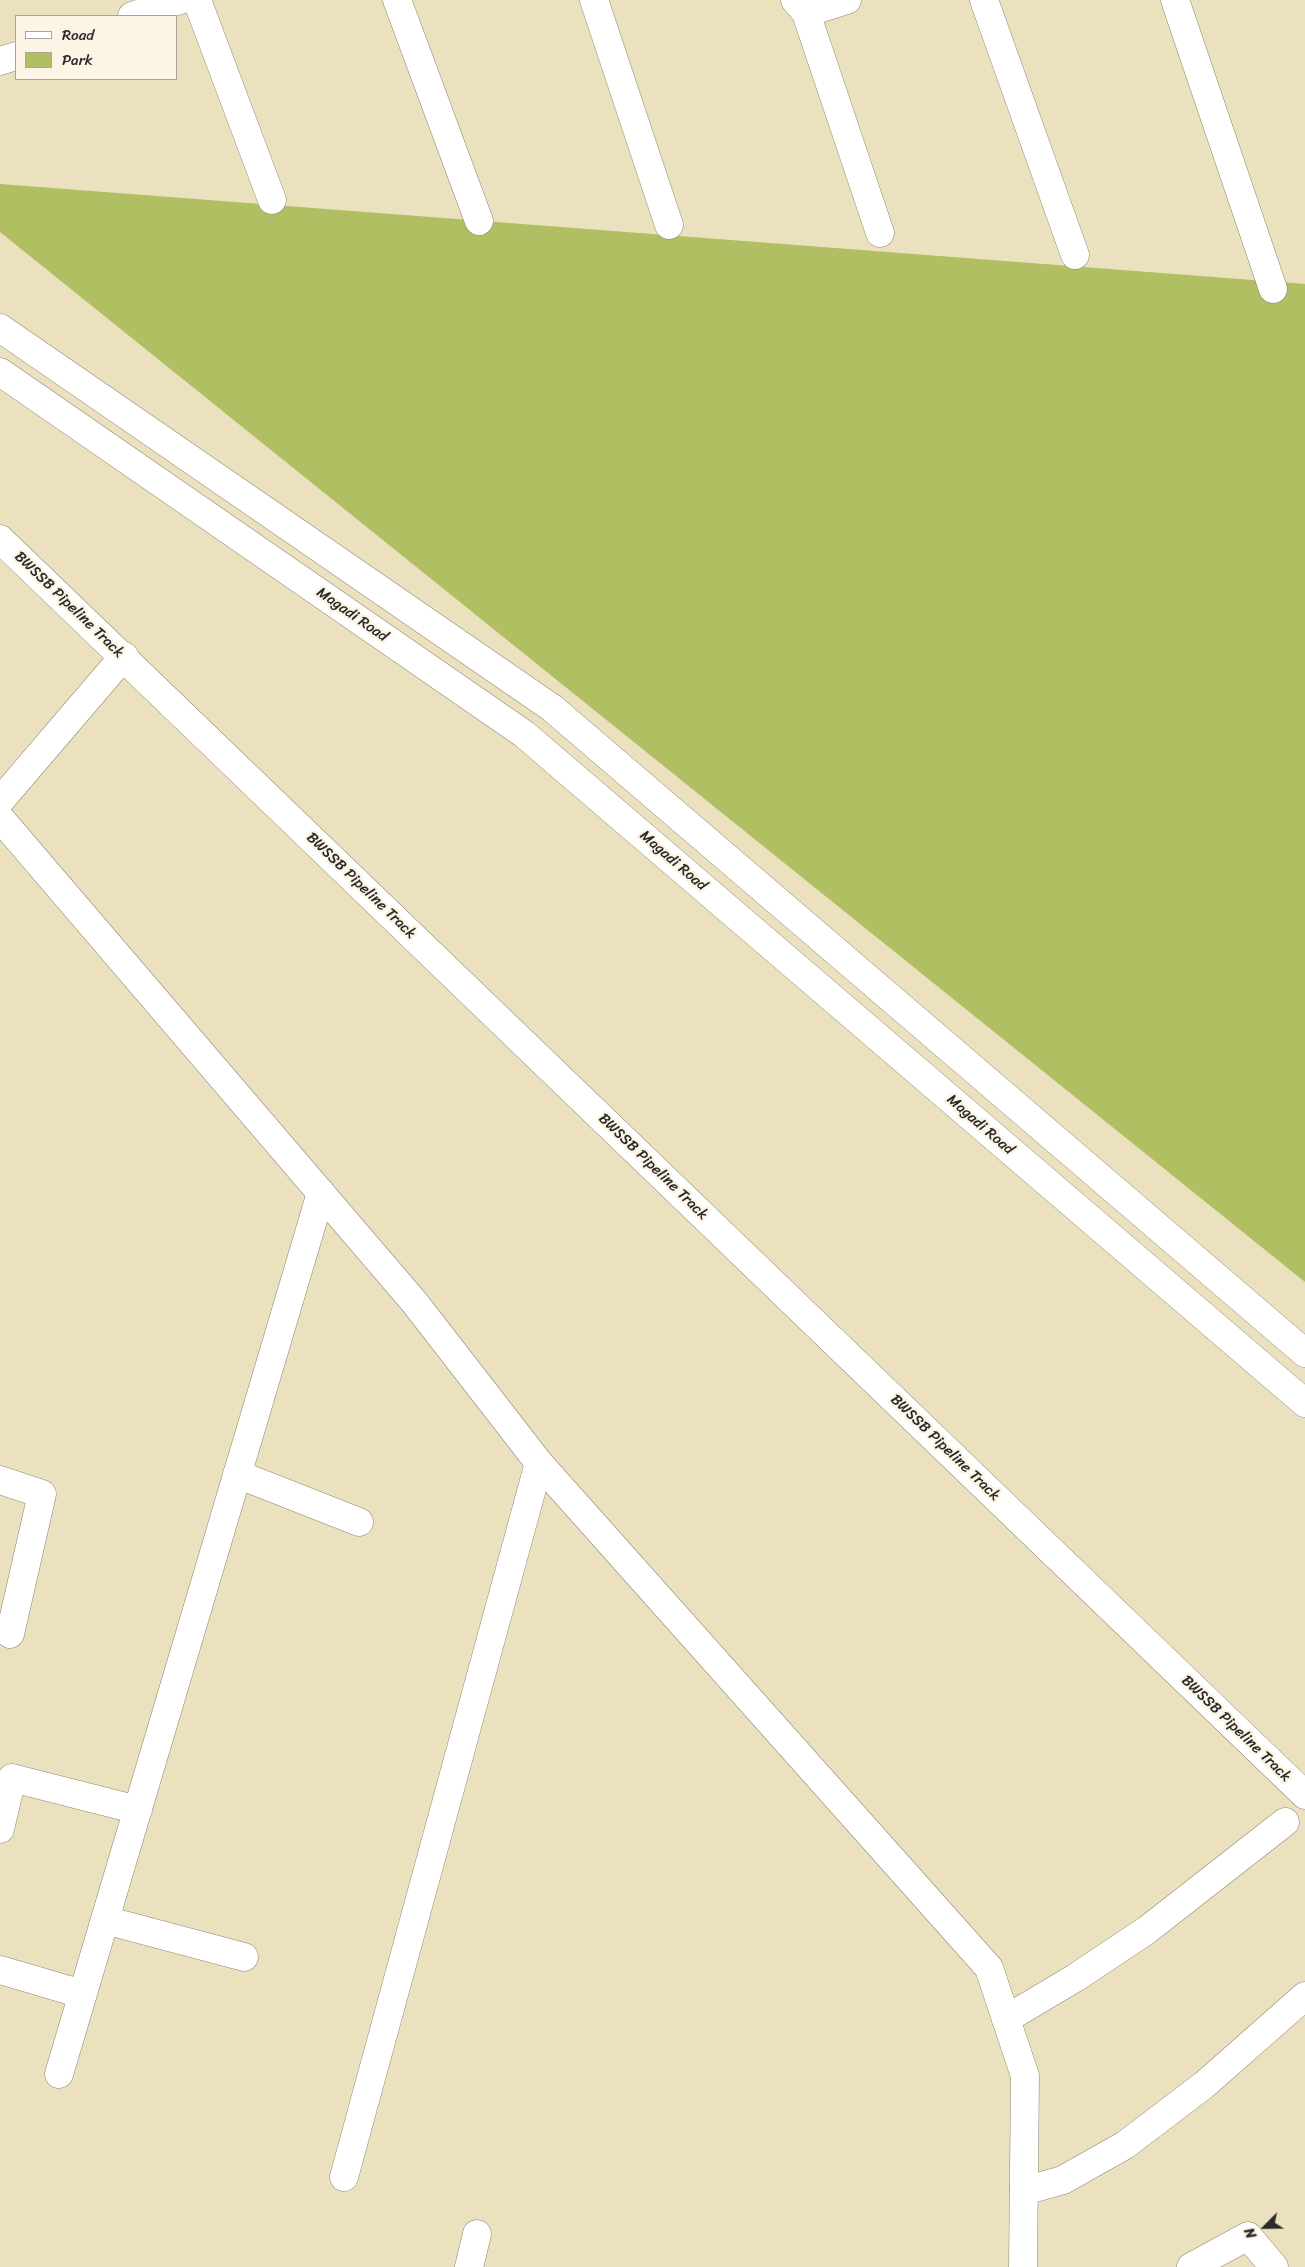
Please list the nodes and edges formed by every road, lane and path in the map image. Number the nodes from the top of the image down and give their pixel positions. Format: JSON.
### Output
{"nodes":[{"id":1,"x":180,"y":0,"type":"edge"},
{"id":2,"x":197,"y":0,"type":"edge"},
{"id":3,"x":397,"y":0,"type":"edge"},
{"id":4,"x":594,"y":0,"type":"edge"},
{"id":5,"x":847,"y":0,"type":"edge"},
{"id":6,"x":984,"y":0,"type":"edge"},
{"id":7,"x":1175,"y":0,"type":"edge"},
{"id":8,"x":801,"y":6,"type":"edge"},
{"id":9,"x":135,"y":15,"type":"edge"},
{"id":10,"x":15,"y":56,"type":"edge"},
{"id":11,"x":0,"y":61,"type":"edge"},
{"id":12,"x":272,"y":200,"type":"dead end"},
{"id":13,"x":479,"y":221,"type":"dead end"},
{"id":14,"x":669,"y":225,"type":"dead end"},
{"id":15,"x":880,"y":233,"type":"dead end"},
{"id":16,"x":1075,"y":255,"type":"dead end"},
{"id":17,"x":1273,"y":289,"type":"dead end"},
{"id":18,"x":0,"y":328,"type":"edge"},
{"id":19,"x":0,"y":372,"type":"edge"},
{"id":20,"x":0,"y":539,"type":"edge"},
{"id":21,"x":124,"y":656,"type":"junction"},
{"id":22,"x":0,"y":801,"type":"edge"},
{"id":23,"x":0,"y":818,"type":"edge"},
{"id":24,"x":321,"y":1193,"type":"junction"},
{"id":25,"x":1305,"y":1353,"type":"edge"},
{"id":26,"x":1305,"y":1403,"type":"edge"},
{"id":27,"x":540,"y":1463,"type":"junction"},
{"id":28,"x":238,"y":1474,"type":"junction"},
{"id":29,"x":0,"y":1480,"type":"edge"},
{"id":30,"x":359,"y":1522,"type":"dead end"},
{"id":31,"x":10,"y":1634,"type":"dead end"},
{"id":32,"x":1305,"y":1795,"type":"edge"},
{"id":33,"x":138,"y":1810,"type":"junction"},
{"id":34,"x":1285,"y":1822,"type":"dead end"},
{"id":35,"x":0,"y":1829,"type":"edge"},
{"id":36,"x":105,"y":1920,"type":"junction"},
{"id":37,"x":244,"y":1957,"type":"dead end"},
{"id":38,"x":0,"y":1970,"type":"edge"},
{"id":39,"x":82,"y":1994,"type":"junction"},
{"id":40,"x":1305,"y":1996,"type":"edge"},
{"id":41,"x":1006,"y":2019,"type":"junction"},
{"id":42,"x":59,"y":2074,"type":"dead end"},
{"id":43,"x":344,"y":2177,"type":"dead end"},
{"id":44,"x":1024,"y":2191,"type":"junction"},
{"id":45,"x":477,"y":2234,"type":"dead end"},
{"id":46,"x":469,"y":2267,"type":"edge"},
{"id":47,"x":1023,"y":2267,"type":"edge"},
{"id":48,"x":1191,"y":2267,"type":"edge"},
{"id":49,"x":1274,"y":2267,"type":"edge"}],
"edges":[{"from":1,"to":9,"type":"street"},
{"from":2,"to":12,"type":"street"},
{"from":3,"to":13,"type":"street"},
{"from":4,"to":14,"type":"street"},
{"from":5,"to":8,"type":"street"},
{"from":6,"to":16,"type":"street"},
{"from":7,"to":17,"type":"street"},
{"from":8,"to":15,"type":"street"},
{"from":10,"to":11,"type":"street"},
{"from":18,"to":25,"type":"street"},
{"from":19,"to":26,"type":"street","name":"Magadi Road"},
{"from":20,"to":21,"type":"street","name":"BWSSB Pipeline Track"},
{"from":21,"to":22,"type":"street"},
{"from":21,"to":32,"type":"street","name":"BWSSB Pipeline Track"},
{"from":23,"to":24,"type":"street"},
{"from":24,"to":27,"type":"street"},
{"from":24,"to":28,"type":"street"},
{"from":27,"to":41,"type":"street"},
{"from":27,"to":43,"type":"street"},
{"from":28,"to":30,"type":"street"},
{"from":28,"to":33,"type":"street"},
{"from":29,"to":31,"type":"street"},
{"from":33,"to":35,"type":"street"},
{"from":33,"to":36,"type":"street"},
{"from":34,"to":41,"type":"street"},
{"from":36,"to":37,"type":"street"},
{"from":36,"to":39,"type":"street"},
{"from":38,"to":39,"type":"street"},
{"from":39,"to":42,"type":"street"},
{"from":40,"to":44,"type":"street"},
{"from":41,"to":44,"type":"street"},
{"from":44,"to":47,"type":"street"},
{"from":45,"to":46,"type":"street"},
{"from":48,"to":49,"type":"street"}]}
